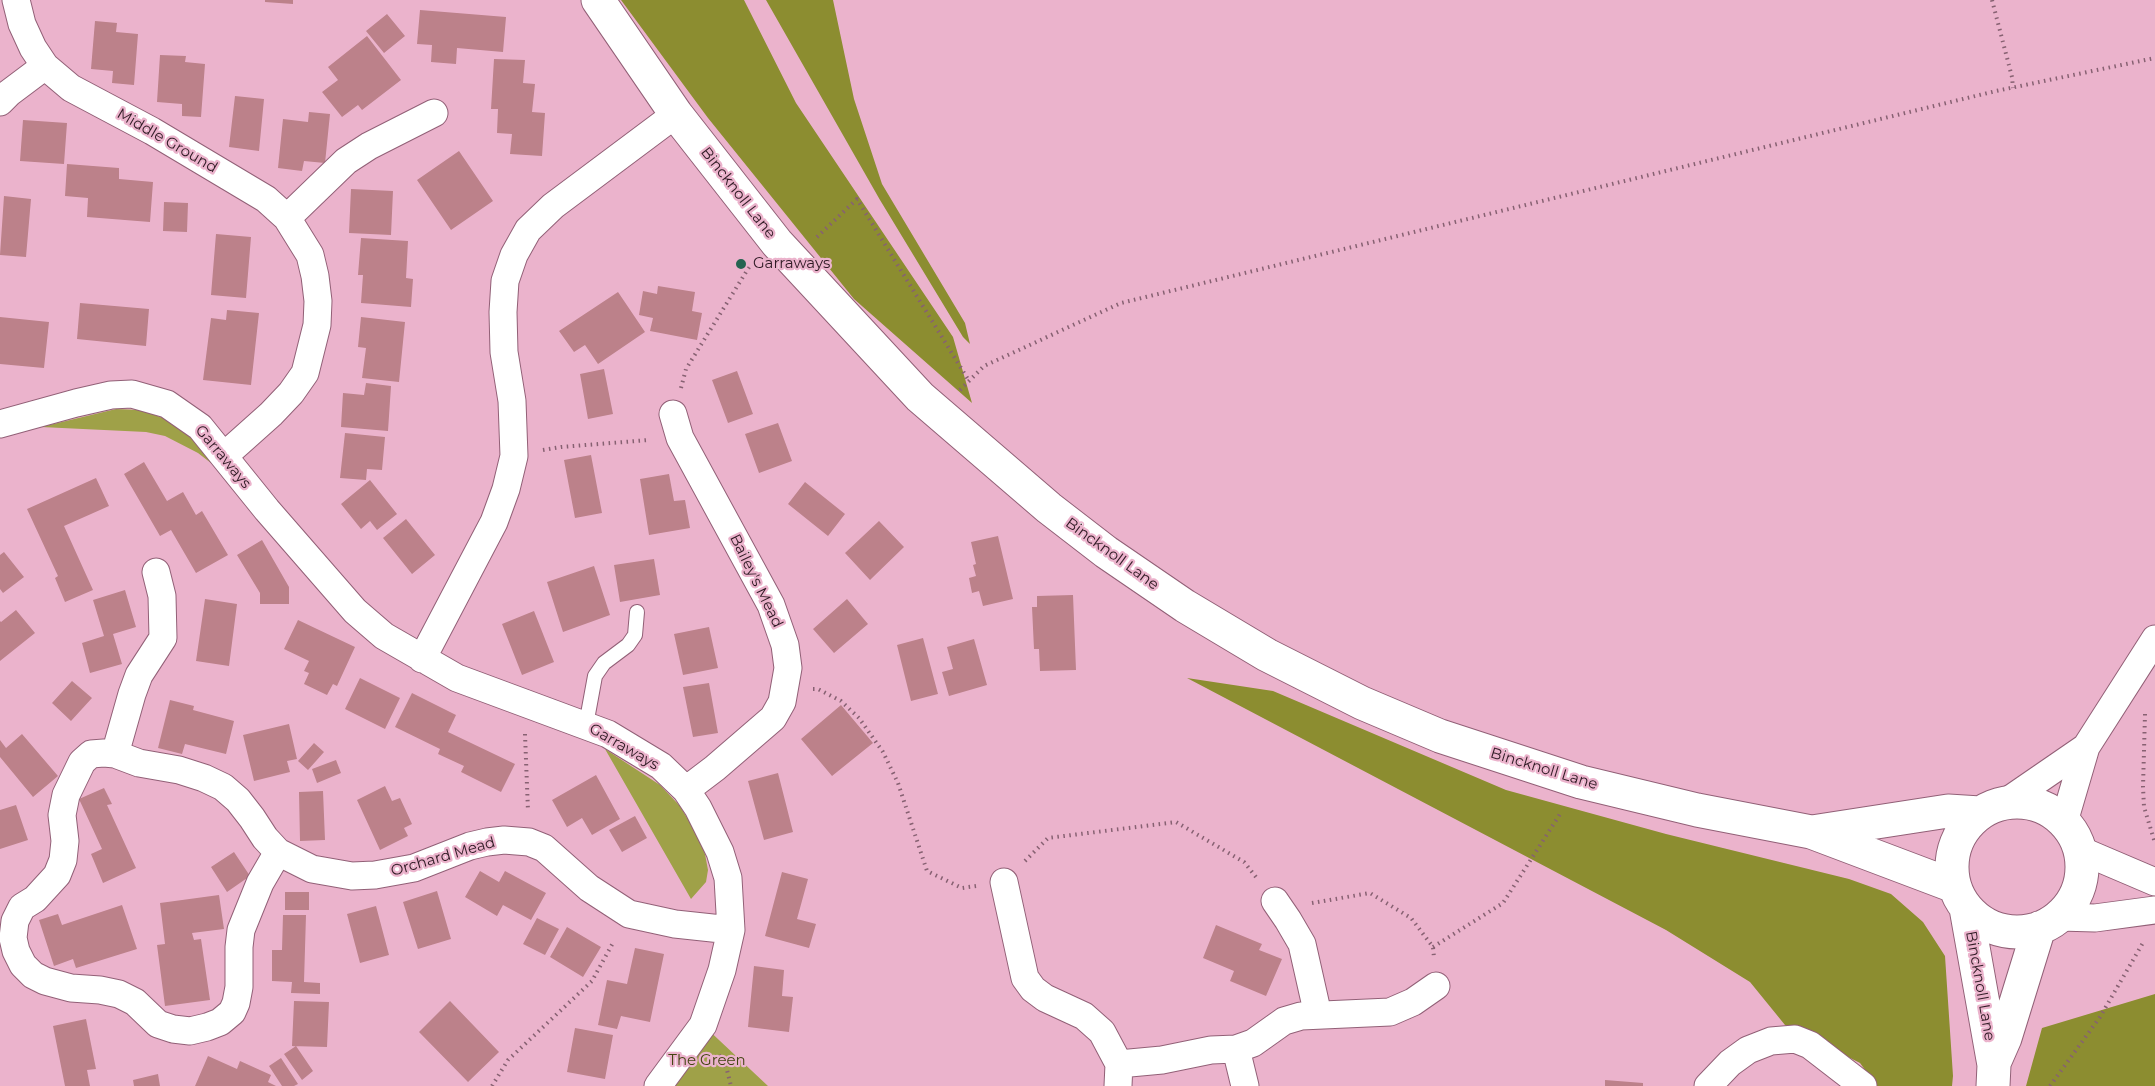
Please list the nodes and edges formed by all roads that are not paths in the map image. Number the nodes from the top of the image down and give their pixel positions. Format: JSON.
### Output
{"nodes":[{"id":1,"x":16,"y":0,"type":"edge"},
{"id":2,"x":598,"y":0,"type":"edge"},
{"id":3,"x":45,"y":66,"type":"junction"},
{"id":4,"x":0,"y":102,"type":"edge"},
{"id":5,"x":434,"y":113,"type":"dead end"},
{"id":6,"x":676,"y":114,"type":"junction"},
{"id":7,"x":287,"y":218,"type":"junction"},
{"id":8,"x":0,"y":424,"type":"edge"},
{"id":9,"x":677,"y":426,"type":"road end"},
{"id":10,"x":224,"y":456,"type":"junction"},
{"id":11,"x":156,"y":572,"type":"dead end"},
{"id":12,"x":637,"y":612,"type":"dead end"},
{"id":13,"x":2155,"y":639,"type":"edge"},
{"id":14,"x":422,"y":659,"type":"junction"},
{"id":15,"x":586,"y":725,"type":"junction"},
{"id":16,"x":2086,"y":747,"type":"junction"},
{"id":17,"x":115,"y":754,"type":"junction"},
{"id":18,"x":686,"y":790,"type":"junction"},
{"id":19,"x":1993,"y":808,"type":"junction"},
{"id":20,"x":1811,"y":832,"type":"junction"},
{"id":21,"x":2072,"y":836,"type":"junction"},
{"id":22,"x":278,"y":852,"type":"junction"},
{"id":23,"x":1004,"y":882,"type":"road end"},
{"id":24,"x":2155,"y":882,"type":"edge"},
{"id":25,"x":1960,"y":897,"type":"junction"},
{"id":26,"x":1275,"y":901,"type":"road end"},
{"id":27,"x":2154,"y":910,"type":"edge"},
{"id":28,"x":2049,"y":923,"type":"junction"},
{"id":29,"x":731,"y":930,"type":"junction"},
{"id":30,"x":1436,"y":986,"type":"road end"},
{"id":31,"x":1318,"y":1015,"type":"junction"},
{"id":32,"x":1236,"y":1049,"type":"junction"},
{"id":33,"x":1118,"y":1075,"type":"edge"},
{"id":34,"x":1993,"y":1076,"type":"edge"},
{"id":35,"x":658,"y":1086,"type":"edge"},
{"id":36,"x":1245,"y":1086,"type":"edge"},
{"id":37,"x":1708,"y":1086,"type":"edge"},
{"id":38,"x":1863,"y":1086,"type":"edge"}],
"edges":[{"from":1,"to":3,"type":"street","name":"Middle Ground"},
{"from":2,"to":6,"type":"street","name":"Bincknoll Lane"},
{"from":3,"to":4,"type":"street"},
{"from":3,"to":7,"type":"street","name":"Middle Ground"},
{"from":5,"to":7,"type":"street"},
{"from":6,"to":14,"type":"street"},
{"from":6,"to":20,"type":"street","name":"Bincknoll Lane"},
{"from":7,"to":10,"type":"street","name":"Middle Ground"},
{"from":8,"to":10,"type":"street","name":"Garraways"},
{"from":9,"to":18,"type":"street","name":"Bailey's Mead"},
{"from":10,"to":14,"type":"street","name":"Garraways"},
{"from":11,"to":17,"type":"street"},
{"from":12,"to":15,"type":"lane"},
{"from":13,"to":16,"type":"street"},
{"from":14,"to":15,"type":"street","name":"Garraways"},
{"from":15,"to":18,"type":"street","name":"Garraways"},
{"from":16,"to":19,"type":"street"},
{"from":16,"to":21,"type":"street"},
{"from":17,"to":22,"type":"street","name":"Orchard Mead"},
{"from":17,"to":22,"type":"street","name":"Orchard Mead"},
{"from":18,"to":29,"type":"street","name":"Garraways"},
{"from":19,"to":20,"type":"street","name":"Bincknoll Lane"},
{"from":19,"to":21,"type":"street"},
{"from":19,"to":25,"type":"street"},
{"from":20,"to":25,"type":"street","name":"Bincknoll Lane"},
{"from":21,"to":24,"type":"street"},
{"from":21,"to":28,"type":"street"},
{"from":22,"to":29,"type":"street","name":"Orchard Mead"},
{"from":23,"to":33,"type":"street"},
{"from":25,"to":28,"type":"street"},
{"from":25,"to":34,"type":"street","name":"Bincknoll Lane"},
{"from":26,"to":31,"type":"street"},
{"from":27,"to":28,"type":"street"},
{"from":28,"to":34,"type":"street","name":"Bincknoll Lane"},
{"from":29,"to":35,"type":"street","name":"Garraways"},
{"from":30,"to":31,"type":"street"},
{"from":31,"to":32,"type":"street"},
{"from":32,"to":33,"type":"street"},
{"from":32,"to":36,"type":"street"},
{"from":37,"to":38,"type":"street"}]}
